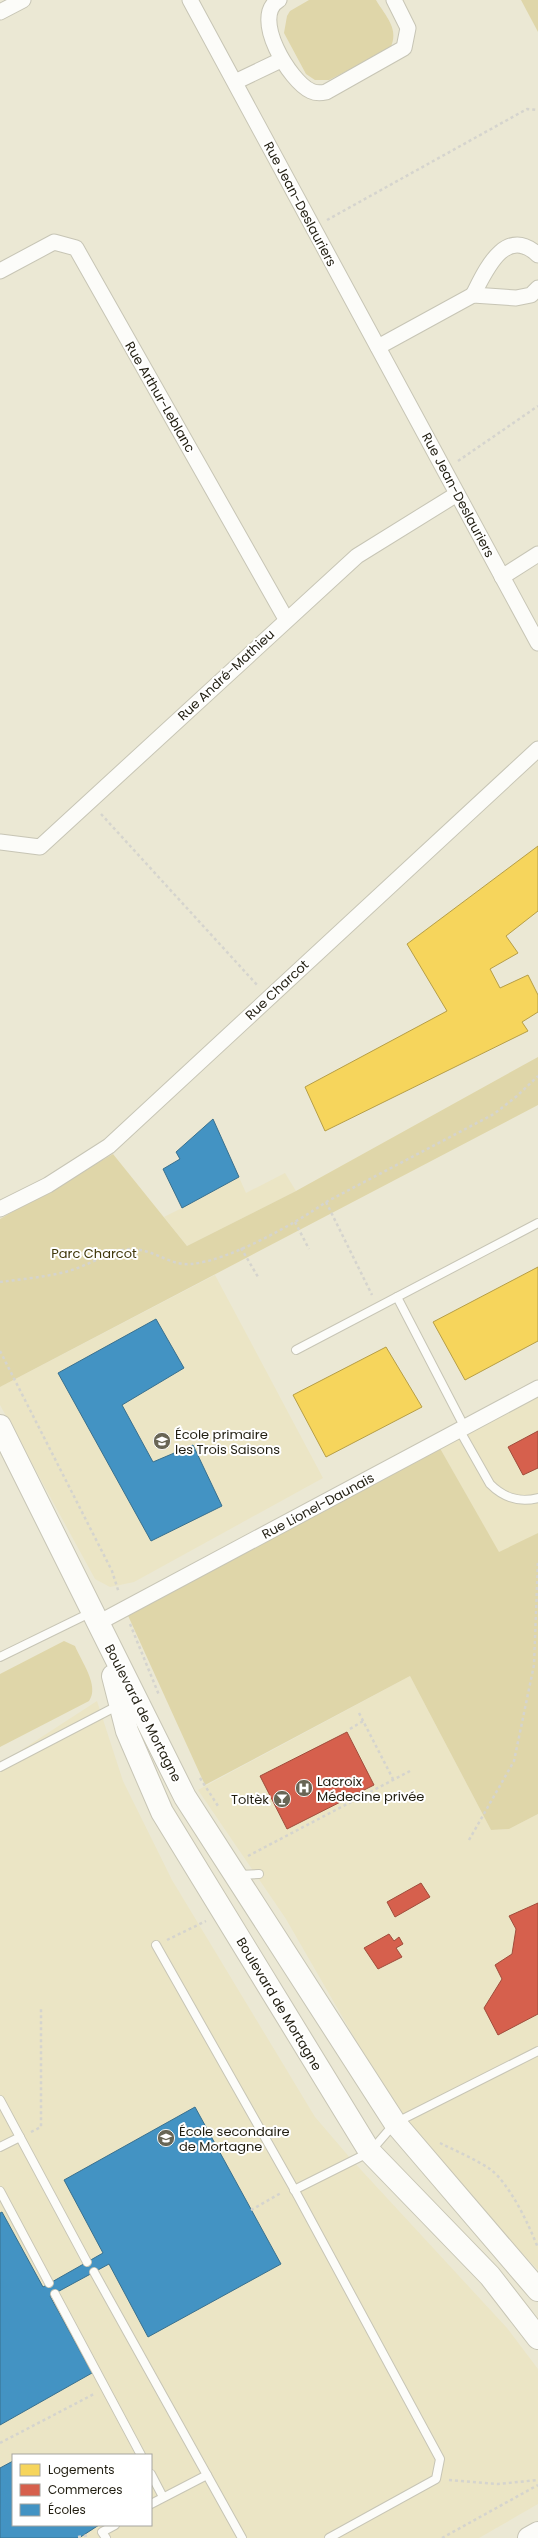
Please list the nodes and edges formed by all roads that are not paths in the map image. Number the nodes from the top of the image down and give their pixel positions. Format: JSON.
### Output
{"nodes":[{"id":1,"x":23,"y":0,"type":"edge"},
{"id":2,"x":190,"y":0,"type":"edge"},
{"id":3,"x":279,"y":0,"type":"edge"},
{"id":4,"x":394,"y":0,"type":"edge"},
{"id":5,"x":0,"y":12,"type":"edge"},
{"id":6,"x":281,"y":60,"type":"junction"},
{"id":7,"x":235,"y":82,"type":"junction"},
{"id":8,"x":538,"y":254,"type":"edge"},
{"id":9,"x":0,"y":271,"type":"edge"},
{"id":10,"x":538,"y":288,"type":"edge"},
{"id":11,"x":473,"y":296,"type":"junction"},
{"id":12,"x":378,"y":347,"type":"junction"},
{"id":13,"x":457,"y":494,"type":"junction"},
{"id":14,"x":538,"y":554,"type":"edge"},
{"id":15,"x":502,"y":576,"type":"junction"},
{"id":16,"x":286,"y":619,"type":"junction"},
{"id":17,"x":538,"y":643,"type":"edge"},
{"id":18,"x":538,"y":749,"type":"edge"},
{"id":19,"x":0,"y":842,"type":"edge"},
{"id":20,"x":0,"y":1209,"type":"edge"},
{"id":21,"x":538,"y":1222,"type":"edge"},
{"id":22,"x":397,"y":1297,"type":"junction"},
{"id":23,"x":296,"y":1350,"type":"dead end"},
{"id":24,"x":538,"y":1388,"type":"edge"},
{"id":25,"x":0,"y":1426,"type":"edge"},
{"id":26,"x":462,"y":1429,"type":"junction"},
{"id":27,"x":538,"y":1498,"type":"edge"},
{"id":28,"x":95,"y":1617,"type":"junction"},
{"id":29,"x":0,"y":1657,"type":"edge"},
{"id":30,"x":121,"y":1703,"type":"junction"},
{"id":31,"x":0,"y":1767,"type":"edge"},
{"id":32,"x":259,"y":1874,"type":"road end"},
{"id":33,"x":235,"y":1875,"type":"junction"},
{"id":34,"x":156,"y":1945,"type":"road end"},
{"id":35,"x":538,"y":2051,"type":"edge"},
{"id":36,"x":0,"y":2100,"type":"edge"},
{"id":37,"x":395,"y":2124,"type":"junction"},
{"id":38,"x":20,"y":2137,"type":"junction"},
{"id":39,"x":0,"y":2147,"type":"edge"},
{"id":40,"x":370,"y":2152,"type":"junction"},
{"id":41,"x":293,"y":2188,"type":"junction"},
{"id":42,"x":0,"y":2192,"type":"edge"},
{"id":43,"x":88,"y":2262,"type":"dead end"},
{"id":44,"x":94,"y":2272,"type":"dead end"},
{"id":45,"x":49,"y":2283,"type":"dead end"},
{"id":46,"x":537,"y":2285,"type":"edge"},
{"id":47,"x":55,"y":2294,"type":"dead end"},
{"id":48,"x":538,"y":2338,"type":"edge"},
{"id":49,"x":140,"y":2454,"type":"edge"},
{"id":50,"x":207,"y":2475,"type":"junction"},
{"id":51,"x":152,"y":2476,"type":"edge"},
{"id":52,"x":163,"y":2497,"type":"junction"},
{"id":53,"x":152,"y":2503,"type":"edge"},
{"id":54,"x":113,"y":2526,"type":"edge"},
{"id":55,"x":538,"y":2533,"type":"edge"},
{"id":56,"x":106,"y":2538,"type":"edge"},
{"id":57,"x":242,"y":2538,"type":"edge"},
{"id":58,"x":328,"y":2538,"type":"edge"},
{"id":59,"x":529,"y":2538,"type":"edge"}],
"edges":[{"from":1,"to":5,"type":"street"},
{"from":2,"to":7,"type":"street","name":"Rue Jean-Deslauriers"},
{"from":3,"to":6,"type":"street"},
{"from":4,"to":6,"type":"street"},
{"from":6,"to":7,"type":"street"},
{"from":7,"to":12,"type":"street","name":"Rue Jean-Deslauriers"},
{"from":8,"to":11,"type":"street"},
{"from":9,"to":16,"type":"street","name":"Rue Arthur-Leblanc"},
{"from":10,"to":11,"type":"street"},
{"from":11,"to":12,"type":"street"},
{"from":12,"to":13,"type":"street","name":"Rue Jean-Deslauriers"},
{"from":13,"to":15,"type":"street","name":"Rue Jean-Deslauriers"},
{"from":13,"to":16,"type":"street","name":"Rue André-Mathieu"},
{"from":14,"to":15,"type":"street"},
{"from":15,"to":17,"type":"street","name":"Rue Jean-Deslauriers"},
{"from":16,"to":19,"type":"street","name":"Rue André-Mathieu"},
{"from":18,"to":20,"type":"street","name":"Rue Charcot"},
{"from":21,"to":22,"type":"lane"},
{"from":22,"to":23,"type":"lane"},
{"from":22,"to":26,"type":"lane"},
{"from":24,"to":26,"type":"street","name":"Rue Lionel-Daunais"},
{"from":25,"to":28,"type":"street","name":"Boulevard de Mortagne"},
{"from":26,"to":27,"type":"lane"},
{"from":26,"to":28,"type":"street","name":"Rue Lionel-Daunais"},
{"from":28,"to":29,"type":"lane"},
{"from":28,"to":30,"type":"street","name":"Boulevard de Mortagne"},
{"from":28,"to":33,"type":"street","name":"Boulevard de Mortagne"},
{"from":30,"to":31,"type":"lane"},
{"from":30,"to":40,"type":"street","name":"Boulevard de Mortagne"},
{"from":32,"to":33,"type":"lane"},
{"from":33,"to":37,"type":"street","name":"Boulevard de Mortagne"},
{"from":34,"to":41,"type":"lane"},
{"from":35,"to":37,"type":"lane"},
{"from":36,"to":38,"type":"lane"},
{"from":37,"to":40,"type":"lane"},
{"from":37,"to":46,"type":"street","name":"Boulevard de Mortagne"},
{"from":38,"to":39,"type":"lane"},
{"from":38,"to":43,"type":"lane"},
{"from":40,"to":41,"type":"lane"},
{"from":40,"to":48,"type":"street","name":"Boulevard de Mortagne"},
{"from":41,"to":58,"type":"lane"},
{"from":42,"to":45,"type":"lane"},
{"from":44,"to":50,"type":"lane"},
{"from":47,"to":49,"type":"lane"},
{"from":50,"to":52,"type":"lane"},
{"from":50,"to":57,"type":"lane"},
{"from":51,"to":52,"type":"lane"},
{"from":52,"to":53,"type":"lane"},
{"from":54,"to":56,"type":"lane"},
{"from":55,"to":59,"type":"street"}]}
